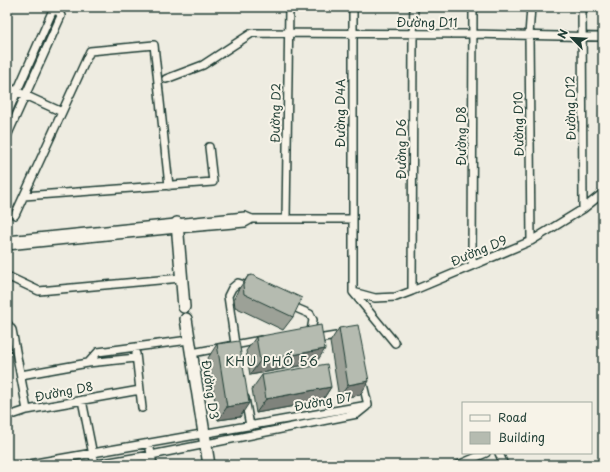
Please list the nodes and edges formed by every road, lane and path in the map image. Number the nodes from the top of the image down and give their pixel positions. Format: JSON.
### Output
{"nodes":[{"id":1,"x":289,"y":7,"type":"edge"},
{"id":2,"x":353,"y":7,"type":"edge"},
{"id":3,"x":414,"y":7,"type":"edge"},
{"id":4,"x":473,"y":7,"type":"edge"},
{"id":5,"x":531,"y":7,"type":"edge"},
{"id":6,"x":582,"y":7,"type":"edge"},
{"id":7,"x":288,"y":33,"type":"junction"},
{"id":8,"x":352,"y":34,"type":"junction"},
{"id":9,"x":473,"y":34,"type":"junction"},
{"id":10,"x":413,"y":35,"type":"junction"},
{"id":11,"x":529,"y":35,"type":"junction"},
{"id":12,"x":581,"y":36,"type":"junction"},
{"id":13,"x":603,"y":37,"type":"edge"},
{"id":14,"x":166,"y":79,"type":"dead end"},
{"id":15,"x":7,"y":87,"type":"edge"},
{"id":16,"x":17,"y":92,"type":"junction"},
{"id":17,"x":26,"y":95,"type":"junction"},
{"id":18,"x":62,"y":112,"type":"junction"},
{"id":19,"x":7,"y":114,"type":"edge"},
{"id":20,"x":7,"y":136,"type":"edge"},
{"id":21,"x":209,"y":147,"type":"dead end"},
{"id":22,"x":169,"y":186,"type":"junction"},
{"id":23,"x":603,"y":193,"type":"edge"},
{"id":24,"x":24,"y":196,"type":"junction"},
{"id":25,"x":583,"y":210,"type":"junction"},
{"id":26,"x":15,"y":215,"type":"dead end"},
{"id":27,"x":286,"y":219,"type":"junction"},
{"id":28,"x":352,"y":219,"type":"junction"},
{"id":29,"x":177,"y":226,"type":"junction"},
{"id":30,"x":7,"y":240,"type":"edge"},
{"id":31,"x":531,"y":241,"type":"junction"},
{"id":32,"x":7,"y":246,"type":"edge"},
{"id":33,"x":472,"y":266,"type":"junction"},
{"id":34,"x":7,"y":276,"type":"edge"},
{"id":35,"x":181,"y":278,"type":"junction"},
{"id":36,"x":257,"y":290,"type":"edge"},
{"id":37,"x":412,"y":291,"type":"junction"},
{"id":38,"x":353,"y":292,"type":"junction"},
{"id":39,"x":284,"y":302,"type":"edge"},
{"id":40,"x":184,"y":307,"type":"dead end"},
{"id":41,"x":186,"y":319,"type":"dead end"},
{"id":42,"x":7,"y":323,"type":"edge"},
{"id":43,"x":352,"y":333,"type":"edge"},
{"id":44,"x":266,"y":339,"type":"edge"},
{"id":45,"x":189,"y":340,"type":"junction"},
{"id":46,"x":395,"y":343,"type":"dead end"},
{"id":47,"x":235,"y":344,"type":"junction"},
{"id":48,"x":135,"y":347,"type":"junction"},
{"id":49,"x":192,"y":353,"type":"junction"},
{"id":50,"x":136,"y":358,"type":"junction"},
{"id":51,"x":238,"y":359,"type":"edge"},
{"id":52,"x":88,"y":364,"type":"junction"},
{"id":53,"x":360,"y":369,"type":"edge"},
{"id":54,"x":21,"y":375,"type":"junction"},
{"id":55,"x":243,"y":389,"type":"edge"},
{"id":56,"x":140,"y":390,"type":"junction"},
{"id":57,"x":82,"y":400,"type":"junction"},
{"id":58,"x":368,"y":405,"type":"junction"},
{"id":59,"x":142,"y":408,"type":"dead end"},
{"id":60,"x":27,"y":410,"type":"junction"},
{"id":61,"x":15,"y":414,"type":"dead end"},
{"id":62,"x":250,"y":426,"type":"junction"},
{"id":63,"x":204,"y":439,"type":"junction"},
{"id":64,"x":149,"y":444,"type":"junction"},
{"id":65,"x":92,"y":453,"type":"junction"},
{"id":66,"x":484,"y":454,"type":"edge"},
{"id":67,"x":499,"y":454,"type":"edge"},
{"id":68,"x":151,"y":455,"type":"junction"},
{"id":69,"x":34,"y":464,"type":"edge"},
{"id":70,"x":462,"y":464,"type":"edge"},
{"id":71,"x":24,"y":465,"type":"edge"},
{"id":72,"x":94,"y":465,"type":"edge"},
{"id":73,"x":153,"y":465,"type":"edge"},
{"id":74,"x":209,"y":465,"type":"edge"},
{"id":75,"x":504,"y":465,"type":"edge"}],
"edges":[{"from":1,"to":7,"type":"street","name":"Đường D2"},
{"from":2,"to":8,"type":"street","name":"Đường D4A"},
{"from":3,"to":10,"type":"street","name":"Đường D6"},
{"from":4,"to":9,"type":"street","name":"Đường D8"},
{"from":5,"to":11,"type":"street","name":"Đường D10"},
{"from":6,"to":12,"type":"street","name":"Đường D12"},
{"from":7,"to":8,"type":"street","name":"Đường D11"},
{"from":7,"to":14,"type":"street","name":"Đường D11"},
{"from":7,"to":27,"type":"street","name":"Đường D2"},
{"from":8,"to":10,"type":"street","name":"Đường D11"},
{"from":8,"to":28,"type":"street","name":"Đường D4A"},
{"from":9,"to":10,"type":"street","name":"Đường D11"},
{"from":9,"to":11,"type":"street","name":"Đường D11"},
{"from":9,"to":33,"type":"street","name":"Đường D8"},
{"from":10,"to":37,"type":"street","name":"Đường D6"},
{"from":11,"to":12,"type":"street","name":"Đường D11"},
{"from":11,"to":31,"type":"street","name":"Đường D10"},
{"from":12,"to":13,"type":"street","name":"Đường D11"},
{"from":12,"to":25,"type":"street","name":"Đường D12"},
{"from":15,"to":16,"type":"street"},
{"from":16,"to":17,"type":"street"},
{"from":16,"to":17,"type":"street"},
{"from":16,"to":19,"type":"street"},
{"from":17,"to":18,"type":"street"},
{"from":17,"to":20,"type":"street"},
{"from":18,"to":22,"type":"street"},
{"from":18,"to":24,"type":"street"},
{"from":21,"to":22,"type":"street"},
{"from":22,"to":24,"type":"street"},
{"from":23,"to":25,"type":"street","name":"Đường D9"},
{"from":24,"to":26,"type":"street"},
{"from":25,"to":31,"type":"street","name":"Đường D9"},
{"from":27,"to":28,"type":"street"},
{"from":27,"to":29,"type":"street"},
{"from":28,"to":38,"type":"street","name":"Đường D4A"},
{"from":29,"to":30,"type":"street"},
{"from":29,"to":32,"type":"street"},
{"from":29,"to":35,"type":"street"},
{"from":31,"to":33,"type":"street","name":"Đường D9"},
{"from":33,"to":37,"type":"street","name":"Đường D9"},
{"from":34,"to":35,"type":"street"},
{"from":35,"to":40,"type":"street"},
{"from":36,"to":47,"type":"street"},
{"from":37,"to":38,"type":"street","name":"Đường D9"},
{"from":38,"to":46,"type":"street"},
{"from":39,"to":43,"type":"street"},
{"from":41,"to":45,"type":"street","name":"Đường D3"},
{"from":42,"to":54,"type":"street","name":"Đường D8"},
{"from":44,"to":47,"type":"street"},
{"from":45,"to":48,"type":"street","name":"Đường D8"},
{"from":45,"to":49,"type":"street","name":"Đường D3"},
{"from":47,"to":49,"type":"street"},
{"from":47,"to":51,"type":"street"},
{"from":48,"to":50,"type":"street"},
{"from":48,"to":52,"type":"street","name":"Đường D8"},
{"from":49,"to":63,"type":"street","name":"Đường D3"},
{"from":50,"to":52,"type":"street","name":"Đường D8"},
{"from":50,"to":56,"type":"street"},
{"from":52,"to":54,"type":"street","name":"Đường D8"},
{"from":53,"to":58,"type":"street"},
{"from":54,"to":60,"type":"street","name":"Đường D8"},
{"from":55,"to":62,"type":"street"},
{"from":56,"to":57,"type":"street","name":"Đường D8"},
{"from":56,"to":59,"type":"street"},
{"from":57,"to":60,"type":"street","name":"Đường D8"},
{"from":57,"to":65,"type":"street"},
{"from":58,"to":62,"type":"street","name":"Đường D7"},
{"from":58,"to":63,"type":"street","name":"Đường D7"},
{"from":60,"to":61,"type":"street"},
{"from":62,"to":63,"type":"street","name":"Đường D7"},
{"from":63,"to":64,"type":"street","name":"Đường D7"},
{"from":63,"to":68,"type":"street","name":"Đường D7"},
{"from":63,"to":74,"type":"street","name":"Đường D3"},
{"from":64,"to":65,"type":"street","name":"Đường D7"},
{"from":64,"to":68,"type":"street"},
{"from":65,"to":69,"type":"street","name":"Đường D7"},
{"from":65,"to":72,"type":"street"},
{"from":66,"to":70,"type":"street"},
{"from":67,"to":75,"type":"street"},
{"from":68,"to":72,"type":"street","name":"Đường D7"},
{"from":68,"to":73,"type":"street"},
{"from":69,"to":71,"type":"street","name":"Đường D7"}]}
